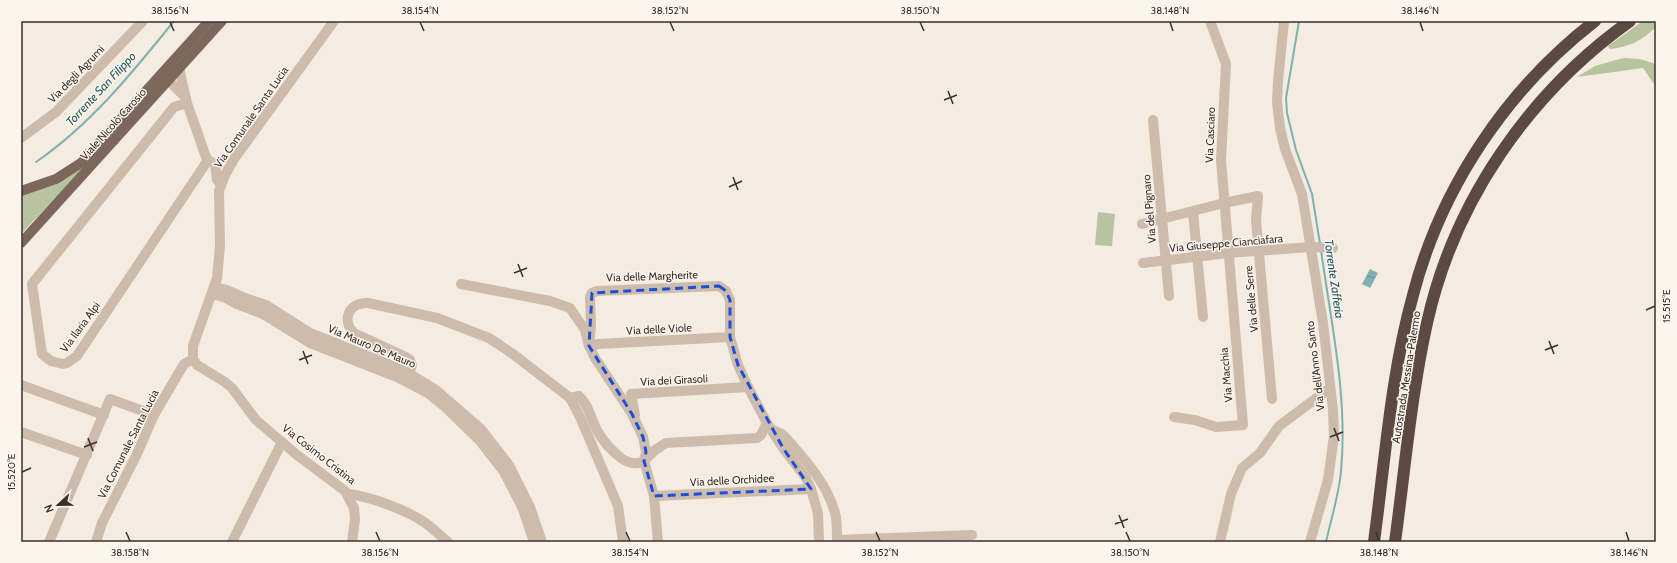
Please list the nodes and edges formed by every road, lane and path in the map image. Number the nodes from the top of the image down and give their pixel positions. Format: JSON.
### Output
{"nodes":[{"id":1,"x":143,"y":21,"type":"edge"},
{"id":2,"x":209,"y":21,"type":"edge"},
{"id":3,"x":222,"y":21,"type":"edge"},
{"id":4,"x":334,"y":21,"type":"edge"},
{"id":5,"x":1210,"y":21,"type":"edge"},
{"id":6,"x":1284,"y":21,"type":"edge"},
{"id":7,"x":1595,"y":21,"type":"edge"},
{"id":8,"x":1630,"y":21,"type":"edge"},
{"id":9,"x":179,"y":68,"type":"junction"},
{"id":10,"x":165,"y":77,"type":"junction"},
{"id":11,"x":187,"y":100,"type":"junction"},
{"id":12,"x":1153,"y":120,"type":"dead end"},
{"id":13,"x":21,"y":138,"type":"edge"},
{"id":14,"x":208,"y":160,"type":"junction"},
{"id":15,"x":221,"y":185,"type":"junction"},
{"id":16,"x":21,"y":191,"type":"edge"},
{"id":17,"x":1224,"y":203,"type":"junction"},
{"id":18,"x":1193,"y":212,"type":"junction"},
{"id":19,"x":1162,"y":220,"type":"junction"},
{"id":20,"x":1142,"y":224,"type":"dead end"},
{"id":21,"x":21,"y":243,"type":"edge"},
{"id":22,"x":1313,"y":247,"type":"junction"},
{"id":23,"x":1330,"y":247,"type":"dead end"},
{"id":24,"x":1258,"y":251,"type":"junction"},
{"id":25,"x":1228,"y":253,"type":"junction"},
{"id":26,"x":1197,"y":257,"type":"junction"},
{"id":27,"x":1165,"y":260,"type":"junction"},
{"id":28,"x":1143,"y":263,"type":"dead end"},
{"id":29,"x":461,"y":284,"type":"dead end"},
{"id":30,"x":214,"y":290,"type":"junction"},
{"id":31,"x":1169,"y":296,"type":"dead end"},
{"id":32,"x":1203,"y":317,"type":"dead end"},
{"id":33,"x":730,"y":337,"type":"junction"},
{"id":34,"x":589,"y":346,"type":"junction"},
{"id":35,"x":193,"y":359,"type":"junction"},
{"id":36,"x":409,"y":374,"type":"junction"},
{"id":37,"x":21,"y":386,"type":"edge"},
{"id":38,"x":748,"y":387,"type":"junction"},
{"id":39,"x":1330,"y":388,"type":"junction"},
{"id":40,"x":570,"y":398,"type":"junction"},
{"id":41,"x":1272,"y":399,"type":"dead end"},
{"id":42,"x":104,"y":415,"type":"junction"},
{"id":43,"x":154,"y":415,"type":"junction"},
{"id":44,"x":1174,"y":417,"type":"dead end"},
{"id":45,"x":636,"y":423,"type":"junction"},
{"id":46,"x":769,"y":426,"type":"junction"},
{"id":47,"x":21,"y":432,"type":"edge"},
{"id":48,"x":282,"y":442,"type":"junction"},
{"id":49,"x":87,"y":455,"type":"junction"},
{"id":50,"x":644,"y":461,"type":"junction"},
{"id":51,"x":811,"y":489,"type":"junction"},
{"id":52,"x":348,"y":494,"type":"junction"},
{"id":53,"x":654,"y":496,"type":"junction"},
{"id":54,"x":972,"y":535,"type":"dead end"},
{"id":55,"x":837,"y":541,"type":"edge"},
{"id":56,"x":50,"y":542,"type":"edge"},
{"id":57,"x":96,"y":542,"type":"edge"},
{"id":58,"x":232,"y":542,"type":"edge"},
{"id":59,"x":352,"y":542,"type":"edge"},
{"id":60,"x":448,"y":542,"type":"edge"},
{"id":61,"x":534,"y":542,"type":"edge"},
{"id":62,"x":542,"y":542,"type":"edge"},
{"id":63,"x":623,"y":542,"type":"edge"},
{"id":64,"x":658,"y":542,"type":"edge"},
{"id":65,"x":819,"y":542,"type":"edge"},
{"id":66,"x":1220,"y":542,"type":"edge"},
{"id":67,"x":1310,"y":542,"type":"edge"},
{"id":68,"x":1374,"y":542,"type":"edge"},
{"id":69,"x":1395,"y":542,"type":"edge"}],
"edges":[{"from":1,"to":13,"type":"street","name":"Via degli Agrumi"},
{"from":2,"to":10,"type":"main road","name":"Viale Nicolò Carosio"},
{"from":3,"to":9,"type":"main road","name":"Viale Nicolò Carosio"},
{"from":4,"to":15,"type":"street","name":"Via Comunale Santa Lucia"},
{"from":5,"to":17,"type":"street","name":"Via Casciaro"},
{"from":6,"to":22,"type":"street","name":"Via dell'Anno Santo"},
{"from":7,"to":68,"type":"highway","name":"Autostrada Messina-Palermo"},
{"from":8,"to":69,"type":"highway","name":"Autostrada Messina-Palermo"},
{"from":9,"to":10,"type":"main road","name":"Viale Nicolò Carosio"},
{"from":9,"to":11,"type":"street"},
{"from":10,"to":11,"type":"street"},
{"from":10,"to":16,"type":"main road","name":"Viale Nicolò Carosio"},
{"from":10,"to":21,"type":"main road","name":"Viale Nicolò Carosio"},
{"from":11,"to":14,"type":"street"},
{"from":11,"to":14,"type":"street","name":"Via Ilaria Alpi"},
{"from":12,"to":19,"type":"street","name":"Via del Pignaro"},
{"from":14,"to":15,"type":"street"},
{"from":15,"to":30,"type":"street","name":"Via Comunale Santa Lucia"},
{"from":17,"to":18,"type":"street"},
{"from":17,"to":24,"type":"street","name":"Via delle Serre"},
{"from":17,"to":25,"type":"street","name":"Via Casciaro"},
{"from":18,"to":19,"type":"street"},
{"from":18,"to":26,"type":"street"},
{"from":19,"to":20,"type":"street"},
{"from":19,"to":27,"type":"street","name":"Via del Pignaro"},
{"from":22,"to":23,"type":"street","name":"Via Giuseppe Cianciafara"},
{"from":22,"to":24,"type":"street","name":"Via Giuseppe Cianciafara"},
{"from":22,"to":39,"type":"street","name":"Via dell'Anno Santo"},
{"from":24,"to":25,"type":"street","name":"Via Giuseppe Cianciafara"},
{"from":24,"to":41,"type":"street","name":"Via delle Serre"},
{"from":25,"to":26,"type":"street","name":"Via Giuseppe Cianciafara"},
{"from":25,"to":44,"type":"street","name":"Via Macchia"},
{"from":26,"to":27,"type":"street","name":"Via Giuseppe Cianciafara"},
{"from":26,"to":32,"type":"street"},
{"from":27,"to":28,"type":"street","name":"Via Giuseppe Cianciafara"},
{"from":27,"to":31,"type":"street","name":"Via del Pignaro"},
{"from":29,"to":34,"type":"street"},
{"from":30,"to":35,"type":"street","name":"Via Comunale Santa Lucia"},
{"from":30,"to":36,"type":"street","name":"Via Mauro De Mauro"},
{"from":30,"to":61,"type":"street","name":"Via Mauro De Mauro"},
{"from":33,"to":34,"type":"street","name":"Via delle Viole"},
{"from":33,"to":34,"type":"street","name":"Via delle Margherite"},
{"from":33,"to":38,"type":"street"},
{"from":34,"to":45,"type":"street"},
{"from":35,"to":43,"type":"street","name":"Via Comunale Santa Lucia"},
{"from":35,"to":48,"type":"street","name":"Via Cosimo Cristina"},
{"from":36,"to":40,"type":"street"},
{"from":36,"to":62,"type":"street","name":"Via Mauro De Mauro"},
{"from":37,"to":42,"type":"street"},
{"from":38,"to":45,"type":"street","name":"Via dei Girasoli"},
{"from":38,"to":46,"type":"street"},
{"from":39,"to":66,"type":"street"},
{"from":39,"to":67,"type":"street","name":"Via dell'Anno Santo"},
{"from":40,"to":50,"type":"street"},
{"from":40,"to":63,"type":"street"},
{"from":42,"to":43,"type":"street"},
{"from":42,"to":49,"type":"street"},
{"from":43,"to":57,"type":"street","name":"Via Comunale Santa Lucia"},
{"from":45,"to":50,"type":"street"},
{"from":46,"to":50,"type":"street"},
{"from":46,"to":51,"type":"street"},
{"from":46,"to":55,"type":"street"},
{"from":47,"to":49,"type":"street"},
{"from":48,"to":52,"type":"street","name":"Via Cosimo Cristina"},
{"from":48,"to":58,"type":"street"},
{"from":49,"to":56,"type":"street"},
{"from":50,"to":53,"type":"street"},
{"from":51,"to":53,"type":"street","name":"Via delle Orchidee"},
{"from":51,"to":65,"type":"street"},
{"from":52,"to":59,"type":"street"},
{"from":52,"to":60,"type":"street","name":"Via Cosimo Cristina"},
{"from":53,"to":64,"type":"street"},
{"from":54,"to":55,"type":"street"}]}
